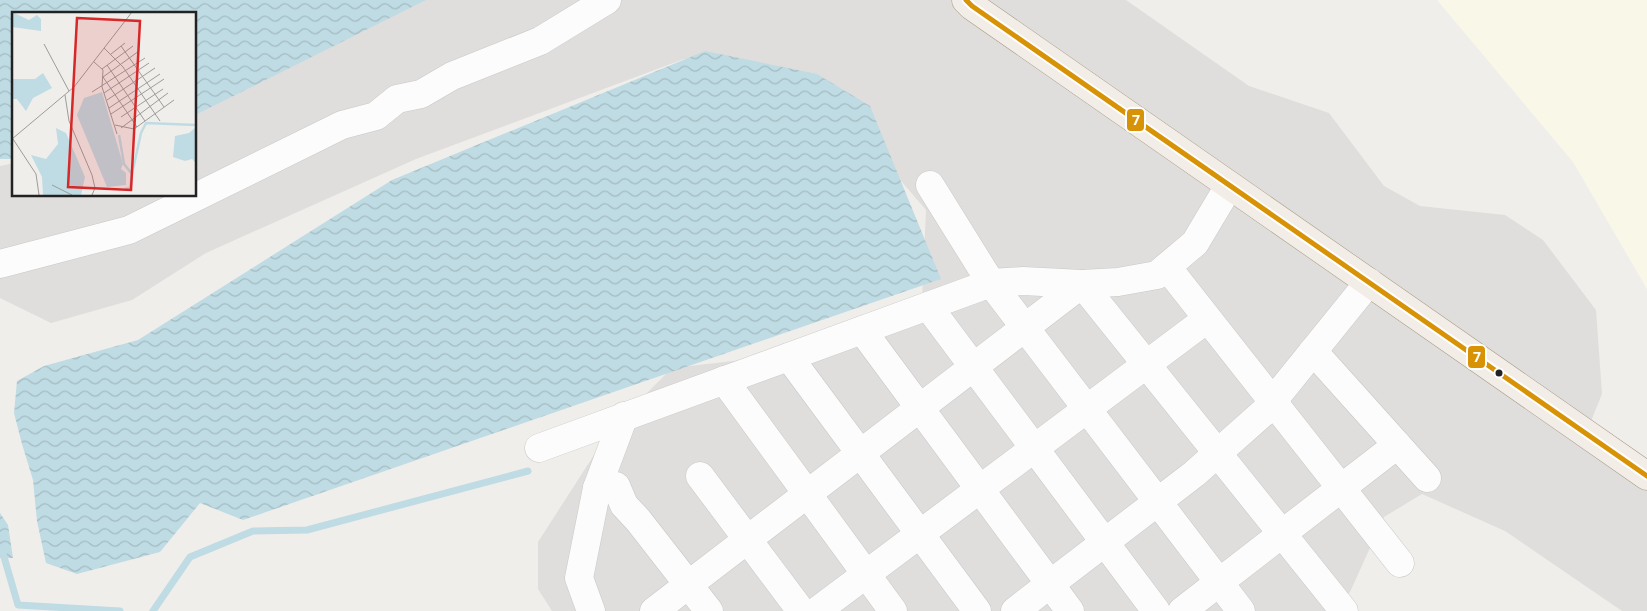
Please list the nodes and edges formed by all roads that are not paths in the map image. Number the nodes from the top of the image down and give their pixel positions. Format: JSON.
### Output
{"nodes":[{"id":1,"x":607,"y":0,"type":"edge"},
{"id":2,"x":966,"y":0,"type":"edge"},
{"id":3,"x":930,"y":185,"type":"dead end"},
{"id":4,"x":1230,"y":186,"type":"junction"},
{"id":5,"x":0,"y":264,"type":"edge"},
{"id":6,"x":1166,"y":267,"type":"junction"},
{"id":7,"x":1369,"y":282,"type":"junction"},
{"id":8,"x":992,"y":283,"type":"junction"},
{"id":9,"x":1082,"y":284,"type":"junction"},
{"id":10,"x":928,"y":306,"type":"junction"},
{"id":11,"x":1207,"y":319,"type":"junction"},
{"id":12,"x":1025,"y":327,"type":"junction"},
{"id":13,"x":862,"y":330,"type":"junction"},
{"id":14,"x":1313,"y":351,"type":"junction"},
{"id":15,"x":789,"y":357,"type":"junction"},
{"id":16,"x":1147,"y":365,"type":"junction"},
{"id":17,"x":974,"y":367,"type":"junction"},
{"id":18,"x":724,"y":380,"type":"junction"},
{"id":19,"x":1273,"y":401,"type":"junction"},
{"id":20,"x":920,"y":408,"type":"junction"},
{"id":21,"x":1087,"y":409,"type":"junction"},
{"id":22,"x":624,"y":416,"type":"junction"},
{"id":23,"x":1398,"y":445,"type":"junction"},
{"id":24,"x":539,"y":448,"type":"dead end"},
{"id":25,"x":1035,"y":448,"type":"junction"},
{"id":26,"x":861,"y":453,"type":"junction"},
{"id":27,"x":1218,"y":453,"type":"junction"},
{"id":28,"x":700,"y":476,"type":"dead end"},
{"id":29,"x":1647,"y":476,"type":"edge"},
{"id":30,"x":1427,"y":478,"type":"dead end"},
{"id":31,"x":597,"y":488,"type":"junction"},
{"id":32,"x":1342,"y":488,"type":"junction"},
{"id":33,"x":980,"y":489,"type":"junction"},
{"id":34,"x":807,"y":494,"type":"junction"},
{"id":35,"x":1158,"y":502,"type":"junction"},
{"id":36,"x":920,"y":534,"type":"junction"},
{"id":37,"x":1282,"y":534,"type":"junction"},
{"id":38,"x":748,"y":539,"type":"junction"},
{"id":39,"x":1105,"y":542,"type":"junction"},
{"id":40,"x":1400,"y":563,"type":"dead end"},
{"id":41,"x":866,"y":574,"type":"junction"},
{"id":42,"x":1219,"y":582,"type":"junction"},
{"id":43,"x":1050,"y":584,"type":"junction"},
{"id":44,"x":689,"y":585,"type":"junction"},
{"id":45,"x":591,"y":611,"type":"edge"},
{"id":46,"x":654,"y":611,"type":"edge"},
{"id":47,"x":709,"y":611,"type":"edge"},
{"id":48,"x":801,"y":611,"type":"edge"},
{"id":49,"x":817,"y":611,"type":"edge"},
{"id":50,"x":894,"y":611,"type":"edge"},
{"id":51,"x":977,"y":611,"type":"edge"},
{"id":52,"x":1015,"y":611,"type":"edge"},
{"id":53,"x":1070,"y":611,"type":"edge"},
{"id":54,"x":1156,"y":611,"type":"edge"},
{"id":55,"x":1182,"y":611,"type":"edge"},
{"id":56,"x":1241,"y":611,"type":"edge"},
{"id":57,"x":1344,"y":611,"type":"edge"}],
"edges":[{"from":1,"to":5,"type":"street"},
{"from":2,"to":4,"type":"main road"},
{"from":3,"to":8,"type":"street"},
{"from":4,"to":6,"type":"street"},
{"from":4,"to":7,"type":"main road"},
{"from":6,"to":9,"type":"street"},
{"from":6,"to":11,"type":"street"},
{"from":7,"to":14,"type":"street"},
{"from":7,"to":29,"type":"main road"},
{"from":8,"to":9,"type":"street"},
{"from":8,"to":10,"type":"street"},
{"from":8,"to":12,"type":"street"},
{"from":9,"to":12,"type":"street"},
{"from":9,"to":16,"type":"street"},
{"from":10,"to":13,"type":"street"},
{"from":10,"to":17,"type":"street"},
{"from":11,"to":16,"type":"street"},
{"from":11,"to":19,"type":"street"},
{"from":12,"to":17,"type":"street"},
{"from":12,"to":21,"type":"street"},
{"from":13,"to":15,"type":"street"},
{"from":13,"to":20,"type":"street"},
{"from":14,"to":19,"type":"street"},
{"from":14,"to":23,"type":"street"},
{"from":15,"to":18,"type":"street"},
{"from":15,"to":26,"type":"street"},
{"from":16,"to":21,"type":"street"},
{"from":16,"to":27,"type":"street"},
{"from":17,"to":20,"type":"street"},
{"from":17,"to":25,"type":"street"},
{"from":18,"to":22,"type":"street"},
{"from":18,"to":34,"type":"street"},
{"from":19,"to":27,"type":"street"},
{"from":19,"to":32,"type":"street"},
{"from":20,"to":26,"type":"street"},
{"from":20,"to":33,"type":"street"},
{"from":21,"to":25,"type":"street"},
{"from":21,"to":35,"type":"street"},
{"from":22,"to":24,"type":"street"},
{"from":22,"to":31,"type":"street"},
{"from":23,"to":30,"type":"street"},
{"from":23,"to":32,"type":"street"},
{"from":25,"to":33,"type":"street"},
{"from":25,"to":39,"type":"street"},
{"from":26,"to":34,"type":"street"},
{"from":26,"to":36,"type":"street"},
{"from":27,"to":35,"type":"street"},
{"from":27,"to":37,"type":"street"},
{"from":28,"to":38,"type":"street"},
{"from":31,"to":44,"type":"street"},
{"from":31,"to":45,"type":"street"},
{"from":32,"to":37,"type":"street"},
{"from":32,"to":40,"type":"street"},
{"from":33,"to":36,"type":"street"},
{"from":33,"to":43,"type":"street"},
{"from":34,"to":38,"type":"street"},
{"from":34,"to":41,"type":"street"},
{"from":35,"to":39,"type":"street"},
{"from":35,"to":42,"type":"street"},
{"from":36,"to":41,"type":"street"},
{"from":36,"to":51,"type":"street"},
{"from":37,"to":42,"type":"street"},
{"from":37,"to":57,"type":"street"},
{"from":38,"to":44,"type":"street"},
{"from":38,"to":48,"type":"street"},
{"from":39,"to":43,"type":"street"},
{"from":39,"to":54,"type":"street"},
{"from":41,"to":49,"type":"street"},
{"from":41,"to":50,"type":"street"},
{"from":42,"to":55,"type":"street"},
{"from":42,"to":56,"type":"street"},
{"from":43,"to":52,"type":"street"},
{"from":43,"to":53,"type":"street"},
{"from":44,"to":46,"type":"street"},
{"from":44,"to":47,"type":"street"}]}
